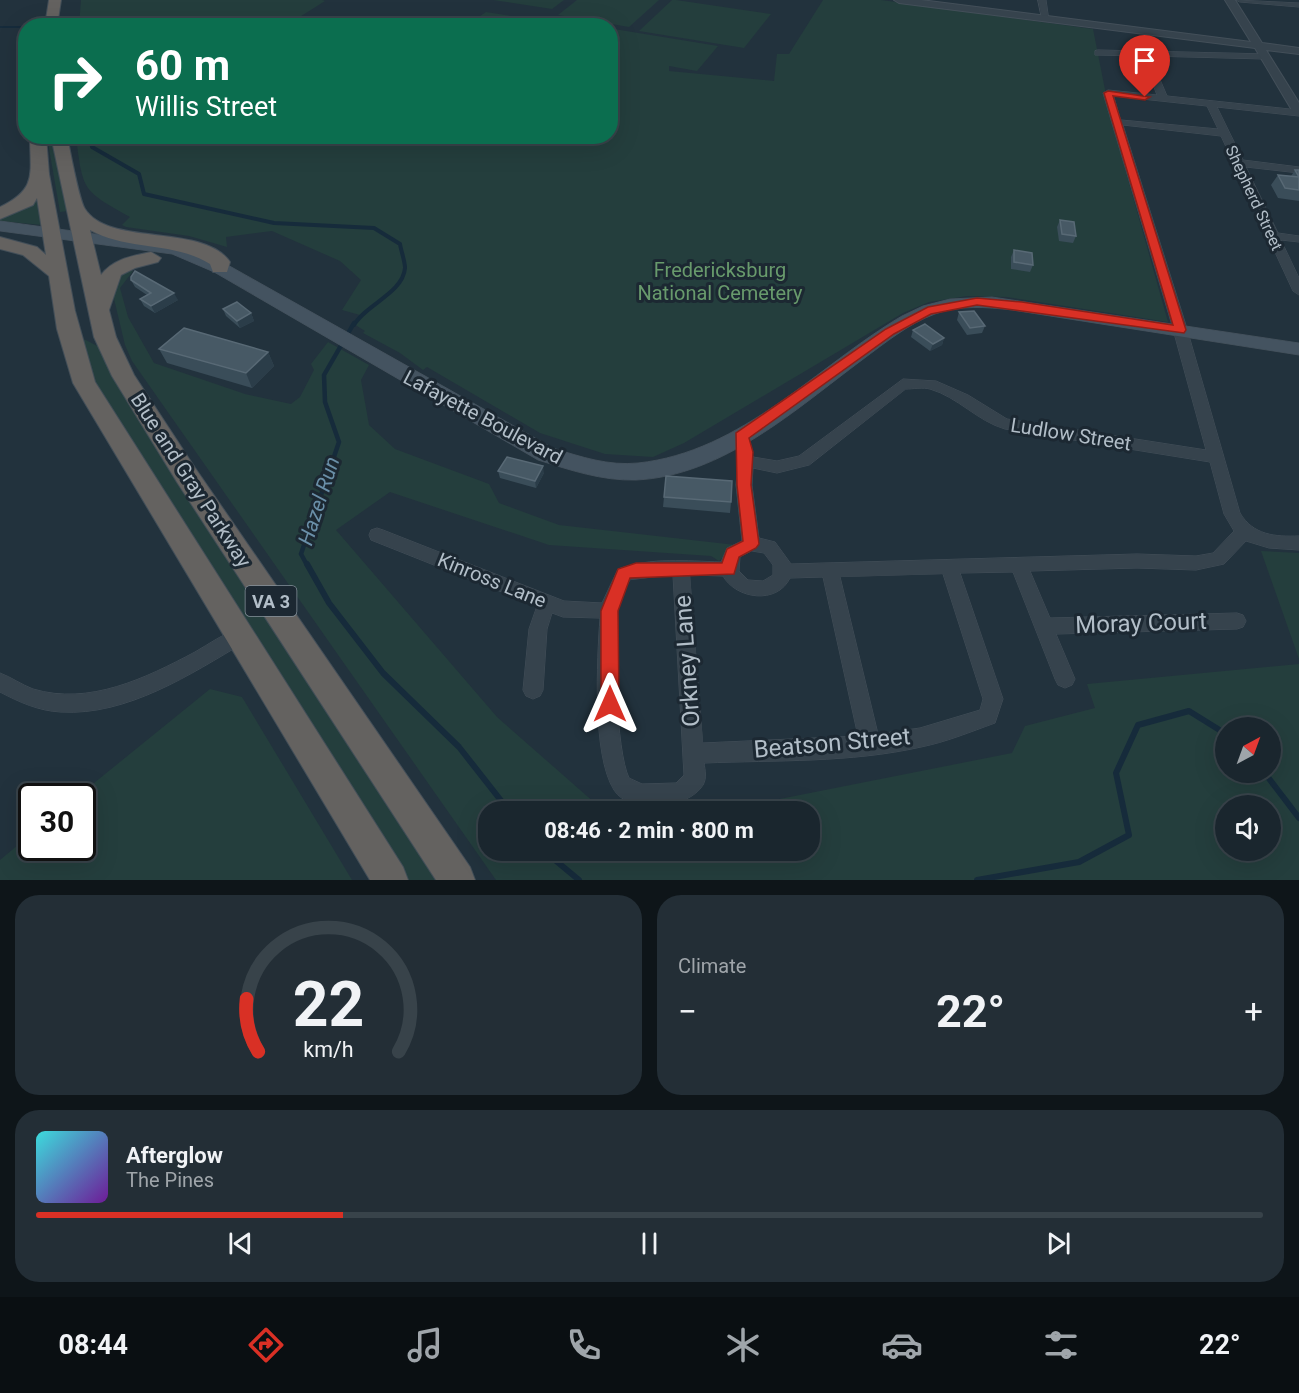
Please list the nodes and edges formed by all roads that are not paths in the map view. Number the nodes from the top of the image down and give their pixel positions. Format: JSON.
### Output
{"nodes":[{"id":1,"x":55,"y":0,"type":"edge"},
{"id":2,"x":899,"y":0,"type":"edge"},
{"id":3,"x":1042,"y":0,"type":"edge"},
{"id":4,"x":1230,"y":0,"type":"edge"},
{"id":5,"x":1240,"y":0,"type":"edge"},
{"id":6,"x":1299,"y":5,"type":"edge"},
{"id":7,"x":52,"y":18,"type":"edge"},
{"id":8,"x":1046,"y":19,"type":"junction"},
{"id":9,"x":1262,"y":51,"type":"junction"},
{"id":10,"x":1299,"y":51,"type":"edge"},
{"id":11,"x":1098,"y":52,"type":"dead end"},
{"id":12,"x":1145,"y":54,"type":"junction"},
{"id":13,"x":1162,"y":99,"type":"junction"},
{"id":14,"x":1211,"y":104,"type":"junction"},
{"id":15,"x":1299,"y":113,"type":"edge"},
{"id":16,"x":1117,"y":122,"type":"junction"},
{"id":17,"x":1224,"y":133,"type":"junction"},
{"id":18,"x":38,"y":144,"type":"edge"},
{"id":19,"x":61,"y":144,"type":"edge"},
{"id":20,"x":1238,"y":164,"type":"junction"},
{"id":21,"x":1299,"y":170,"type":"edge"},
{"id":22,"x":40,"y":173,"type":"junction"},
{"id":23,"x":75,"y":210,"type":"junction"},
{"id":24,"x":0,"y":214,"type":"edge"},
{"id":25,"x":0,"y":226,"type":"edge"},
{"id":26,"x":1272,"y":236,"type":"junction"},
{"id":27,"x":54,"y":239,"type":"junction"},
{"id":28,"x":1299,"y":239,"type":"edge"},
{"id":29,"x":0,"y":240,"type":"edge"},
{"id":30,"x":85,"y":244,"type":"junction"},
{"id":31,"x":150,"y":258,"type":"junction"},
{"id":32,"x":220,"y":268,"type":"junction"},
{"id":33,"x":59,"y":274,"type":"junction"},
{"id":34,"x":1299,"y":291,"type":"edge"},
{"id":35,"x":100,"y":315,"type":"junction"},
{"id":36,"x":1180,"y":330,"type":"junction"},
{"id":37,"x":1299,"y":349,"type":"edge"},
{"id":38,"x":741,"y":436,"type":"junction"},
{"id":39,"x":1216,"y":457,"type":"junction"},
{"id":40,"x":746,"y":461,"type":"junction"},
{"id":41,"x":1244,"y":532,"type":"junction"},
{"id":42,"x":377,"y":535,"type":"dead end"},
{"id":43,"x":1299,"y":543,"type":"edge"},
{"id":44,"x":751,"y":544,"type":"junction"},
{"id":45,"x":1019,"y":564,"type":"junction"},
{"id":46,"x":948,"y":566,"type":"junction"},
{"id":47,"x":681,"y":569,"type":"junction"},
{"id":48,"x":830,"y":569,"type":"junction"},
{"id":49,"x":729,"y":570,"type":"junction"},
{"id":50,"x":783,"y":571,"type":"junction"},
{"id":51,"x":547,"y":602,"type":"junction"},
{"id":52,"x":609,"y":611,"type":"junction"},
{"id":53,"x":1237,"y":621,"type":"dead end"},
{"id":54,"x":1044,"y":626,"type":"junction"},
{"id":55,"x":239,"y":636,"type":"junction"},
{"id":56,"x":1065,"y":679,"type":"dead end"},
{"id":57,"x":0,"y":682,"type":"edge"},
{"id":58,"x":532,"y":690,"type":"dead end"},
{"id":59,"x":870,"y":745,"type":"junction"},
{"id":60,"x":694,"y":753,"type":"junction"},
{"id":61,"x":390,"y":880,"type":"edge"},
{"id":62,"x":457,"y":880,"type":"edge"}],
"edges":[{"from":1,"to":7,"type":"highway"},
{"from":2,"to":8,"type":"street"},
{"from":3,"to":8,"type":"street"},
{"from":4,"to":9,"type":"street"},
{"from":5,"to":6,"type":"street"},
{"from":8,"to":9,"type":"street"},
{"from":9,"to":10,"type":"street"},
{"from":9,"to":12,"type":"street"},
{"from":9,"to":15,"type":"street"},
{"from":11,"to":12,"type":"street"},
{"from":12,"to":13,"type":"street"},
{"from":13,"to":14,"type":"street"},
{"from":13,"to":16,"type":"street"},
{"from":14,"to":15,"type":"street"},
{"from":14,"to":17,"type":"street","name":"Shepherd Street"},
{"from":16,"to":17,"type":"street"},
{"from":16,"to":36,"type":"street"},
{"from":17,"to":20,"type":"street","name":"Shepherd Street"},
{"from":18,"to":22,"type":"highway","name":"Blue and Gray Parkway","number":"VA 3"},
{"from":19,"to":23,"type":"highway","name":"Blue and Gray Parkway","number":"VA 3"},
{"from":20,"to":21,"type":"street"},
{"from":20,"to":26,"type":"street","name":"Shepherd Street"},
{"from":22,"to":24,"type":"highway"},
{"from":22,"to":27,"type":"highway","name":"Blue and Gray Parkway","number":"VA 3"},
{"from":23,"to":30,"type":"highway","name":"Blue and Gray Parkway","number":"VA 3"},
{"from":23,"to":32,"type":"highway"},
{"from":25,"to":27,"type":"main road","name":"Lafayette Boulevard"},
{"from":26,"to":28,"type":"street"},
{"from":26,"to":34,"type":"street","name":"Shepherd Street"},
{"from":27,"to":29,"type":"main road","name":"Lafayette Boulevard"},
{"from":27,"to":30,"type":"main road","name":"Lafayette Boulevard"},
{"from":27,"to":33,"type":"highway","name":"Blue and Gray Parkway","number":"VA 3"},
{"from":29,"to":33,"type":"highway"},
{"from":30,"to":31,"type":"main road","name":"Lafayette Boulevard"},
{"from":30,"to":32,"type":"main road","name":"Lafayette Boulevard"},
{"from":30,"to":35,"type":"highway","name":"Blue and Gray Parkway","number":"VA 3"},
{"from":31,"to":32,"type":"main road","name":"Lafayette Boulevard"},
{"from":31,"to":35,"type":"highway"},
{"from":32,"to":38,"type":"main road","name":"Lafayette Boulevard"},
{"from":33,"to":55,"type":"highway","name":"Blue and Gray Parkway","number":"VA 3"},
{"from":35,"to":62,"type":"highway","name":"Blue and Gray Parkway","number":"VA 3"},
{"from":36,"to":37,"type":"main road","name":"Lafayette Boulevard"},
{"from":36,"to":38,"type":"main road","name":"Lafayette Boulevard"},
{"from":36,"to":39,"type":"street"},
{"from":38,"to":40,"type":"street"},
{"from":39,"to":40,"type":"street","name":"Ludlow Street"},
{"from":39,"to":41,"type":"street"},
{"from":40,"to":44,"type":"street"},
{"from":41,"to":43,"type":"street"},
{"from":41,"to":45,"type":"street"},
{"from":42,"to":51,"type":"street","name":"Kinross Lane"},
{"from":44,"to":49,"type":"street"},
{"from":44,"to":50,"type":"street"},
{"from":45,"to":46,"type":"street"},
{"from":45,"to":54,"type":"street"},
{"from":46,"to":48,"type":"street"},
{"from":46,"to":59,"type":"street","name":"Beatson Street"},
{"from":47,"to":49,"type":"street"},
{"from":47,"to":52,"type":"street"},
{"from":47,"to":60,"type":"street","name":"Orkney Lane"},
{"from":48,"to":50,"type":"street"},
{"from":48,"to":59,"type":"street"},
{"from":49,"to":50,"type":"street"},
{"from":51,"to":52,"type":"street","name":"Kinross Lane"},
{"from":51,"to":58,"type":"street"},
{"from":52,"to":60,"type":"street","name":"Orkney Lane"},
{"from":53,"to":54,"type":"street","name":"Moray Court"},
{"from":54,"to":56,"type":"street"},
{"from":55,"to":57,"type":"street"},
{"from":55,"to":61,"type":"highway","name":"Blue and Gray Parkway","number":"VA 3"},
{"from":59,"to":60,"type":"street","name":"Beatson Street"}]}
